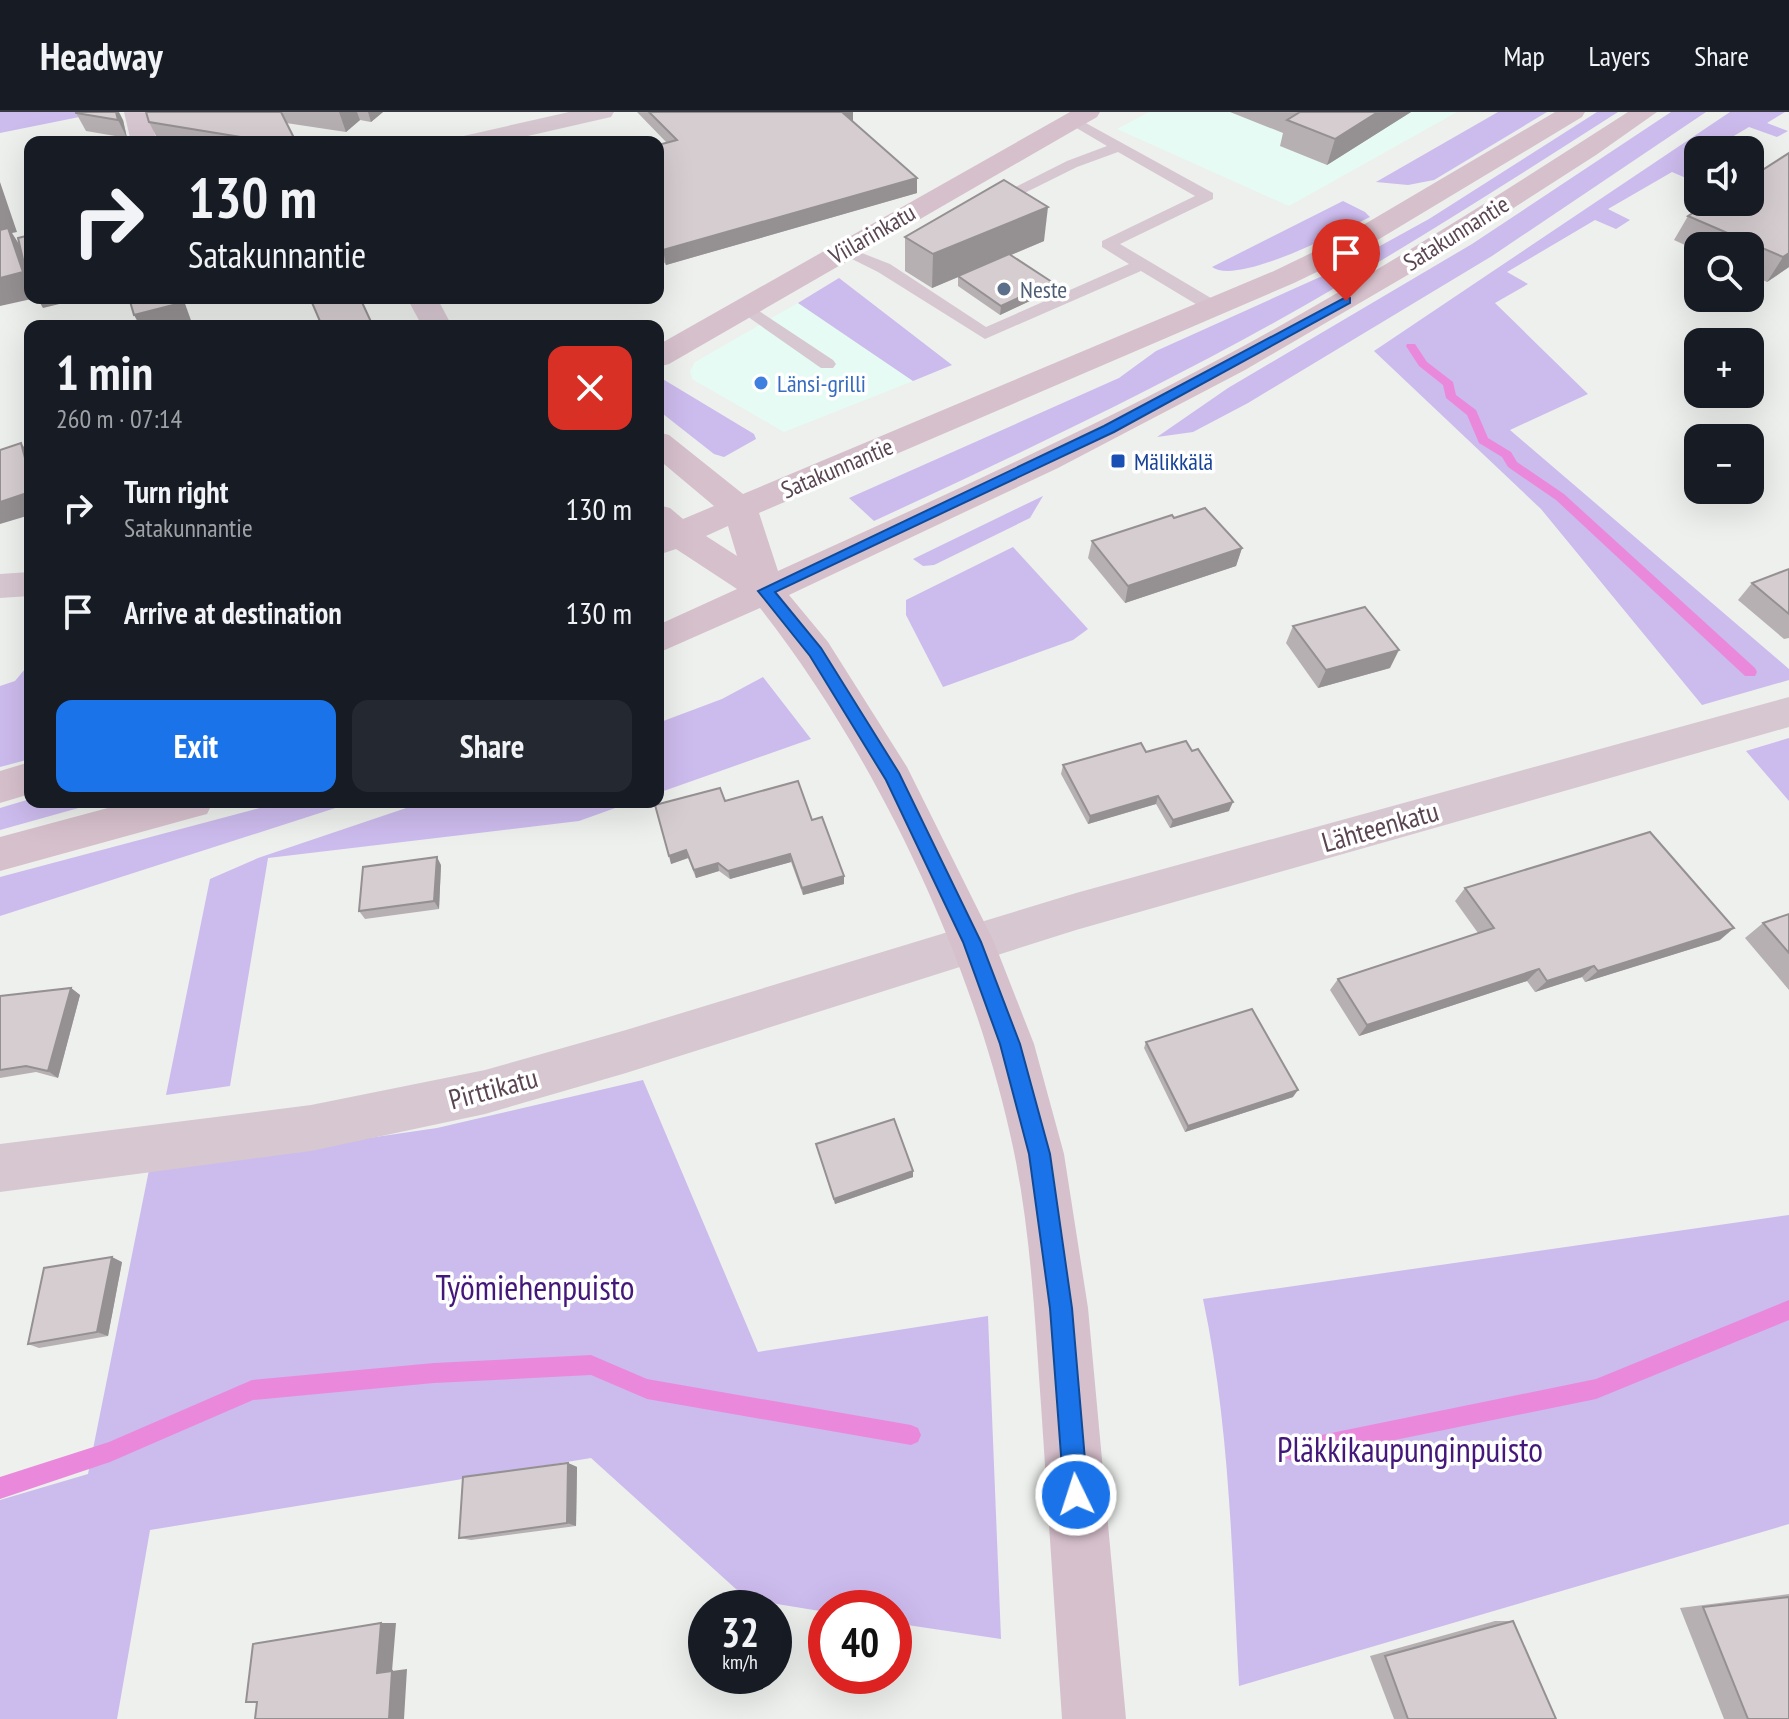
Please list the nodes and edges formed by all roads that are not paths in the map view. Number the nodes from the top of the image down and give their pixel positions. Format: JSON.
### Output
{"nodes":[{"id":1,"x":136,"y":112,"type":"edge"},
{"id":2,"x":475,"y":112,"type":"edge"},
{"id":3,"x":602,"y":112,"type":"edge"},
{"id":4,"x":1573,"y":112,"type":"edge"},
{"id":5,"x":1645,"y":112,"type":"edge"},
{"id":6,"x":1080,"y":116,"type":"edge"},
{"id":7,"x":142,"y":136,"type":"edge"},
{"id":8,"x":469,"y":136,"type":"edge"},
{"id":9,"x":495,"y":136,"type":"edge"},
{"id":10,"x":1120,"y":146,"type":"junction"},
{"id":11,"x":979,"y":173,"type":"junction"},
{"id":12,"x":1017,"y":190,"type":"junction"},
{"id":13,"x":976,"y":211,"type":"edge"},
{"id":14,"x":844,"y":251,"type":"junction"},
{"id":15,"x":1142,"y":264,"type":"junction"},
{"id":16,"x":747,"y":308,"type":"junction"},
{"id":17,"x":1215,"y":308,"type":"junction"},
{"id":18,"x":664,"y":355,"type":"edge"},
{"id":19,"x":827,"y":364,"type":"dead end"},
{"id":20,"x":664,"y":447,"type":"edge"},
{"id":21,"x":740,"y":509,"type":"junction"},
{"id":22,"x":665,"y":531,"type":"edge"},
{"id":23,"x":24,"y":584,"type":"edge"},
{"id":24,"x":0,"y":586,"type":"edge"},
{"id":25,"x":766,"y":591,"type":"junction"},
{"id":26,"x":664,"y":637,"type":"edge"},
{"id":27,"x":1789,"y":712,"type":"edge"},
{"id":28,"x":24,"y":780,"type":"edge"},
{"id":29,"x":0,"y":787,"type":"edge"},
{"id":30,"x":170,"y":808,"type":"edge"},
{"id":31,"x":0,"y":854,"type":"edge"},
{"id":32,"x":972,"y":942,"type":"junction"},
{"id":33,"x":0,"y":1168,"type":"edge"},
{"id":34,"x":1094,"y":1719,"type":"edge"}],
"edges":[{"from":1,"to":7,"type":"street"},
{"from":2,"to":8,"type":"street"},
{"from":3,"to":9,"type":"street"},
{"from":4,"to":17,"type":"main road","name":"Satakunnantie"},
{"from":5,"to":25,"type":"main road","name":"Satakunnantie"},
{"from":6,"to":10,"type":"lane"},
{"from":6,"to":11,"type":"main road","name":"Viilarinkatu"},
{"from":10,"to":12,"type":"lane"},
{"from":10,"to":15,"type":"lane"},
{"from":11,"to":12,"type":"lane"},
{"from":11,"to":14,"type":"main road","name":"Viilarinkatu"},
{"from":12,"to":13,"type":"lane"},
{"from":14,"to":15,"type":"lane"},
{"from":14,"to":16,"type":"main road","name":"Viilarinkatu"},
{"from":15,"to":17,"type":"lane"},
{"from":16,"to":18,"type":"main road","name":"Viilarinkatu"},
{"from":16,"to":19,"type":"lane"},
{"from":17,"to":21,"type":"main road","name":"Satakunnantie"},
{"from":20,"to":21,"type":"main road"},
{"from":21,"to":22,"type":"main road","name":"Satakunnantie"},
{"from":21,"to":25,"type":"main road"},
{"from":22,"to":25,"type":"main road"},
{"from":23,"to":24,"type":"street"},
{"from":25,"to":26,"type":"main road","name":"Satakunnantie"},
{"from":25,"to":32,"type":"main road"},
{"from":27,"to":32,"type":"street","name":"Lähteenkatu"},
{"from":28,"to":29,"type":"main road"},
{"from":30,"to":31,"type":"main road"},
{"from":32,"to":33,"type":"street","name":"Pirttikatu"},
{"from":32,"to":34,"type":"main road"}]}
